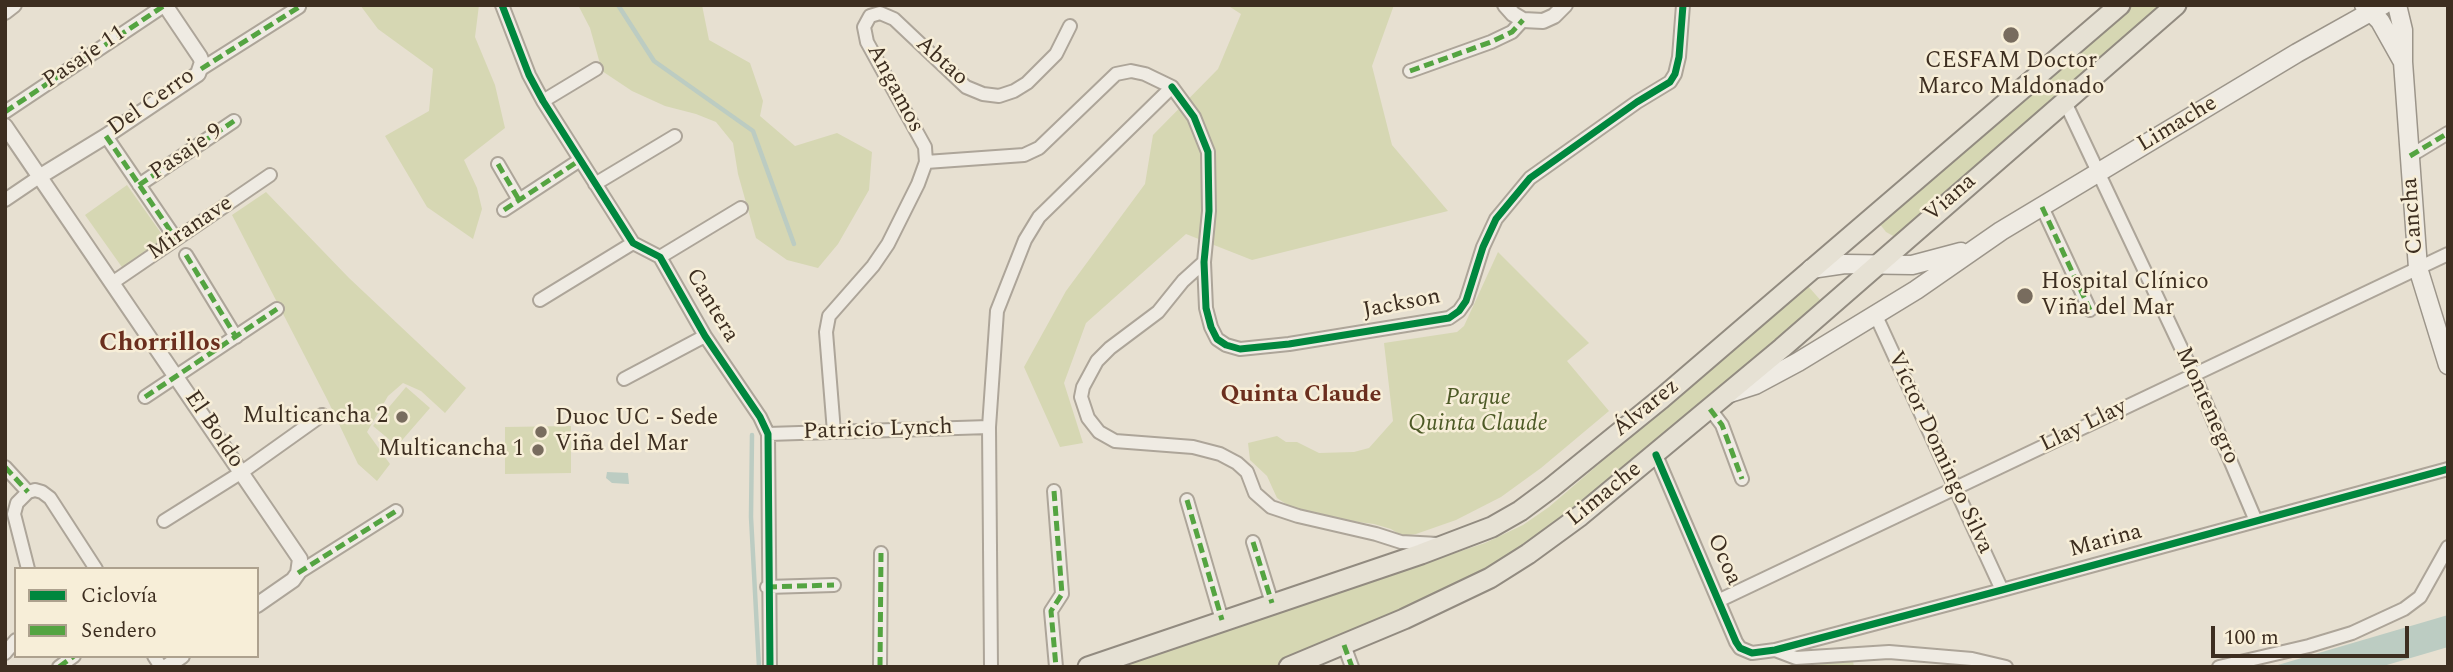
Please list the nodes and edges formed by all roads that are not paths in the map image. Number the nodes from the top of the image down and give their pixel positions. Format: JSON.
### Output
{"nodes":[{"id":1,"x":14,"y":5,"type":"edge"},
{"id":2,"x":165,"y":5,"type":"edge"},
{"id":3,"x":502,"y":5,"type":"edge"},
{"id":4,"x":1505,"y":5,"type":"edge"},
{"id":5,"x":1565,"y":5,"type":"edge"},
{"id":6,"x":1683,"y":5,"type":"edge"},
{"id":7,"x":2120,"y":5,"type":"edge"},
{"id":8,"x":2176,"y":5,"type":"edge"},
{"id":9,"x":2397,"y":5,"type":"edge"},
{"id":10,"x":299,"y":6,"type":"edge"},
{"id":11,"x":2373,"y":8,"type":"edge"},
{"id":12,"x":5,"y":12,"type":"edge"},
{"id":13,"x":870,"y":16,"type":"joint"},
{"id":14,"x":1524,"y":20,"type":"junction"},
{"id":15,"x":1070,"y":26,"type":"dead end"},
{"id":16,"x":2403,"y":62,"type":"junction"},
{"id":17,"x":201,"y":69,"type":"junction"},
{"id":18,"x":596,"y":69,"type":"dead end"},
{"id":19,"x":1410,"y":71,"type":"dead end"},
{"id":20,"x":1172,"y":87,"type":"junction"},
{"id":21,"x":543,"y":101,"type":"junction"},
{"id":22,"x":2065,"y":102,"type":"junction"},
{"id":23,"x":5,"y":112,"type":"edge"},
{"id":24,"x":234,"y":121,"type":"dead end"},
{"id":25,"x":5,"y":126,"type":"edge"},
{"id":26,"x":2448,"y":133,"type":"edge"},
{"id":27,"x":106,"y":136,"type":"junction"},
{"id":28,"x":675,"y":136,"type":"dead end"},
{"id":29,"x":2410,"y":156,"type":"junction"},
{"id":30,"x":580,"y":160,"type":"junction"},
{"id":31,"x":926,"y":162,"type":"junction"},
{"id":32,"x":498,"y":164,"type":"dead end"},
{"id":33,"x":2098,"y":174,"type":"junction"},
{"id":34,"x":270,"y":175,"type":"dead end"},
{"id":35,"x":39,"y":177,"type":"junction"},
{"id":36,"x":595,"y":184,"type":"junction"},
{"id":37,"x":139,"y":185,"type":"junction"},
{"id":38,"x":5,"y":200,"type":"edge"},
{"id":39,"x":519,"y":200,"type":"junction"},
{"id":40,"x":2042,"y":207,"type":"junction"},
{"id":41,"x":741,"y":208,"type":"dead end"},
{"id":42,"x":504,"y":210,"type":"dead end"},
{"id":43,"x":176,"y":239,"type":"junction"},
{"id":44,"x":634,"y":243,"type":"junction"},
{"id":45,"x":1974,"y":248,"type":"junction"},
{"id":46,"x":2448,"y":254,"type":"edge"},
{"id":47,"x":186,"y":256,"type":"dead end"},
{"id":48,"x":660,"y":257,"type":"junction"},
{"id":49,"x":1204,"y":262,"type":"junction"},
{"id":50,"x":1877,"y":264,"type":"junction"},
{"id":51,"x":1912,"y":265,"type":"junction"},
{"id":52,"x":2418,"y":268,"type":"junction"},
{"id":53,"x":1811,"y":269,"type":"junction"},
{"id":54,"x":112,"y":283,"type":"junction"},
{"id":55,"x":1916,"y":290,"type":"junction"},
{"id":56,"x":540,"y":300,"type":"dead end"},
{"id":57,"x":276,"y":309,"type":"dead end"},
{"id":58,"x":2090,"y":310,"type":"dead end"},
{"id":59,"x":1876,"y":316,"type":"junction"},
{"id":60,"x":705,"y":336,"type":"junction"},
{"id":61,"x":236,"y":337,"type":"junction"},
{"id":62,"x":2448,"y":365,"type":"edge"},
{"id":63,"x":2193,"y":373,"type":"junction"},
{"id":64,"x":177,"y":377,"type":"junction"},
{"id":65,"x":624,"y":379,"type":"dead end"},
{"id":66,"x":1727,"y":394,"type":"junction"},
{"id":67,"x":145,"y":397,"type":"dead end"},
{"id":68,"x":1710,"y":409,"type":"junction"},
{"id":69,"x":322,"y":415,"type":"dead end"},
{"id":70,"x":989,"y":427,"type":"junction"},
{"id":71,"x":834,"y":432,"type":"junction"},
{"id":72,"x":768,"y":434,"type":"junction"},
{"id":73,"x":1656,"y":454,"type":"junction"},
{"id":74,"x":5,"y":467,"type":"edge"},
{"id":75,"x":2448,"y":469,"type":"edge"},
{"id":76,"x":242,"y":472,"type":"junction"},
{"id":77,"x":1742,"y":478,"type":"dead end"},
{"id":78,"x":1956,"y":488,"type":"junction"},
{"id":79,"x":1054,"y":491,"type":"dead end"},
{"id":80,"x":28,"y":492,"type":"junction"},
{"id":81,"x":1187,"y":500,"type":"dead end"},
{"id":82,"x":396,"y":511,"type":"dead end"},
{"id":83,"x":163,"y":521,"type":"dead end"},
{"id":84,"x":2256,"y":522,"type":"junction"},
{"id":85,"x":1253,"y":542,"type":"dead end"},
{"id":86,"x":1446,"y":545,"type":"junction"},
{"id":87,"x":2448,"y":547,"type":"edge"},
{"id":88,"x":881,"y":553,"type":"dead end"},
{"id":89,"x":28,"y":567,"type":"edge"},
{"id":90,"x":95,"y":567,"type":"edge"},
{"id":91,"x":298,"y":573,"type":"junction"},
{"id":92,"x":834,"y":585,"type":"dead end"},
{"id":93,"x":767,"y":587,"type":"junction"},
{"id":94,"x":2002,"y":590,"type":"junction"},
{"id":95,"x":1720,"y":600,"type":"junction"},
{"id":96,"x":1272,"y":603,"type":"junction"},
{"id":97,"x":259,"y":604,"type":"edge"},
{"id":98,"x":1222,"y":620,"type":"junction"},
{"id":99,"x":1344,"y":645,"type":"junction"},
{"id":100,"x":1775,"y":650,"type":"junction"},
{"id":101,"x":769,"y":667,"type":"edge"},
{"id":102,"x":880,"y":667,"type":"edge"},
{"id":103,"x":990,"y":667,"type":"edge"},
{"id":104,"x":1056,"y":667,"type":"edge"},
{"id":105,"x":1088,"y":667,"type":"edge"},
{"id":106,"x":1289,"y":667,"type":"edge"},
{"id":107,"x":1352,"y":667,"type":"edge"},
{"id":108,"x":2006,"y":667,"type":"edge"},
{"id":109,"x":2219,"y":667,"type":"edge"}],
"edges":[{"from":1,"to":12,"type":"street"},
{"from":2,"to":17,"type":"street"},
{"from":2,"to":23,"type":"street","name":"Pasaje 11"},
{"from":3,"to":21,"type":"street","name":"Cantera"},
{"from":4,"to":14,"type":"street"},
{"from":5,"to":14,"type":"street"},
{"from":6,"to":49,"type":"street","name":"Jackson"},
{"from":7,"to":53,"type":"main road","name":"Álvarez"},
{"from":8,"to":22,"type":"main road","name":"Viana"},
{"from":9,"to":16,"type":"main road","name":"Cancha"},
{"from":10,"to":17,"type":"street","name":"Del Cerro"},
{"from":11,"to":16,"type":"main road","name":"Cancha"},
{"from":11,"to":33,"type":"main road","name":"Limache"},
{"from":13,"to":15,"type":"street","name":"Abtao"},
{"from":13,"to":31,"type":"street","name":"Angamos"},
{"from":14,"to":19,"type":"street"},
{"from":16,"to":29,"type":"main road","name":"Cancha"},
{"from":17,"to":27,"type":"street","name":"Del Cerro"},
{"from":18,"to":21,"type":"street"},
{"from":20,"to":31,"type":"street"},
{"from":20,"to":49,"type":"street","name":"Jackson"},
{"from":20,"to":70,"type":"street"},
{"from":21,"to":30,"type":"street","name":"Cantera"},
{"from":22,"to":33,"type":"street","name":"Montenegro"},
{"from":22,"to":50,"type":"main road","name":"Viana"},
{"from":24,"to":37,"type":"street","name":"Pasaje 9"},
{"from":25,"to":35,"type":"street","name":"El Boldo"},
{"from":26,"to":29,"type":"street"},
{"from":27,"to":35,"type":"street","name":"Del Cerro"},
{"from":27,"to":37,"type":"street"},
{"from":28,"to":36,"type":"street"},
{"from":29,"to":52,"type":"main road","name":"Cancha"},
{"from":30,"to":36,"type":"street","name":"Cantera"},
{"from":30,"to":39,"type":"street"},
{"from":31,"to":71,"type":"street"},
{"from":32,"to":39,"type":"street"},
{"from":33,"to":40,"type":"main road","name":"Limache"},
{"from":33,"to":63,"type":"street","name":"Montenegro"},
{"from":34,"to":43,"type":"street","name":"Miranave"},
{"from":35,"to":38,"type":"street","name":"Del Cerro"},
{"from":35,"to":54,"type":"street","name":"El Boldo"},
{"from":36,"to":44,"type":"street","name":"Cantera"},
{"from":37,"to":43,"type":"street"},
{"from":39,"to":42,"type":"street"},
{"from":40,"to":45,"type":"main road","name":"Limache"},
{"from":40,"to":58,"type":"street"},
{"from":41,"to":48,"type":"street"},
{"from":43,"to":54,"type":"street","name":"Miranave"},
{"from":44,"to":48,"type":"street","name":"Cantera"},
{"from":44,"to":56,"type":"street"},
{"from":45,"to":51,"type":"main road","name":"Limache"},
{"from":45,"to":55,"type":"main road","name":"Limache"},
{"from":46,"to":52,"type":"street","name":"Llay Llay"},
{"from":47,"to":61,"type":"street"},
{"from":48,"to":60,"type":"street","name":"Cantera"},
{"from":49,"to":86,"type":"street"},
{"from":50,"to":51,"type":"main road","name":"Limache"},
{"from":50,"to":53,"type":"main road","name":"Limache"},
{"from":50,"to":66,"type":"main road","name":"Viana"},
{"from":51,"to":55,"type":"main road"},
{"from":52,"to":62,"type":"main road","name":"Cancha"},
{"from":52,"to":63,"type":"street","name":"Llay Llay"},
{"from":53,"to":86,"type":"main road","name":"Álvarez"},
{"from":54,"to":64,"type":"street","name":"El Boldo"},
{"from":55,"to":59,"type":"main road","name":"Limache"},
{"from":57,"to":61,"type":"street"},
{"from":59,"to":66,"type":"main road","name":"Limache"},
{"from":59,"to":78,"type":"street","name":"Víctor Domingo Silva"},
{"from":60,"to":65,"type":"street"},
{"from":60,"to":72,"type":"street","name":"Cantera"},
{"from":61,"to":64,"type":"street"},
{"from":63,"to":78,"type":"street","name":"Llay Llay"},
{"from":63,"to":84,"type":"street","name":"Montenegro"},
{"from":64,"to":67,"type":"street"},
{"from":64,"to":76,"type":"street","name":"El Boldo"},
{"from":66,"to":68,"type":"main road","name":"Limache"},
{"from":68,"to":73,"type":"main road","name":"Limache"},
{"from":68,"to":77,"type":"street"},
{"from":69,"to":76,"type":"street"},
{"from":70,"to":71,"type":"street","name":"Patricio Lynch"},
{"from":70,"to":103,"type":"street"},
{"from":71,"to":72,"type":"street","name":"Patricio Lynch"},
{"from":72,"to":93,"type":"street","name":"Cantera"},
{"from":73,"to":95,"type":"street","name":"Ocoa"},
{"from":73,"to":99,"type":"main road","name":"Limache"},
{"from":74,"to":80,"type":"street"},
{"from":75,"to":84,"type":"street","name":"Marina"},
{"from":76,"to":83,"type":"street"},
{"from":76,"to":91,"type":"street","name":"El Boldo"},
{"from":78,"to":94,"type":"street","name":"Víctor Domingo Silva"},
{"from":78,"to":95,"type":"street","name":"Llay Llay"},
{"from":79,"to":104,"type":"street"},
{"from":80,"to":89,"type":"street"},
{"from":80,"to":90,"type":"street"},
{"from":81,"to":98,"type":"street"},
{"from":82,"to":91,"type":"street"},
{"from":84,"to":94,"type":"street","name":"Marina"},
{"from":85,"to":96,"type":"street"},
{"from":86,"to":96,"type":"main road","name":"Álvarez"},
{"from":87,"to":109,"type":"street"},
{"from":88,"to":102,"type":"street"},
{"from":91,"to":97,"type":"street"},
{"from":92,"to":93,"type":"street"},
{"from":93,"to":101,"type":"street","name":"Cantera"},
{"from":94,"to":100,"type":"street","name":"Marina"},
{"from":95,"to":100,"type":"street","name":"Ocoa"},
{"from":96,"to":98,"type":"main road","name":"Álvarez"},
{"from":98,"to":105,"type":"main road","name":"Álvarez"},
{"from":99,"to":106,"type":"main road","name":"Limache"},
{"from":99,"to":107,"type":"street"},
{"from":100,"to":108,"type":"street"}]}
